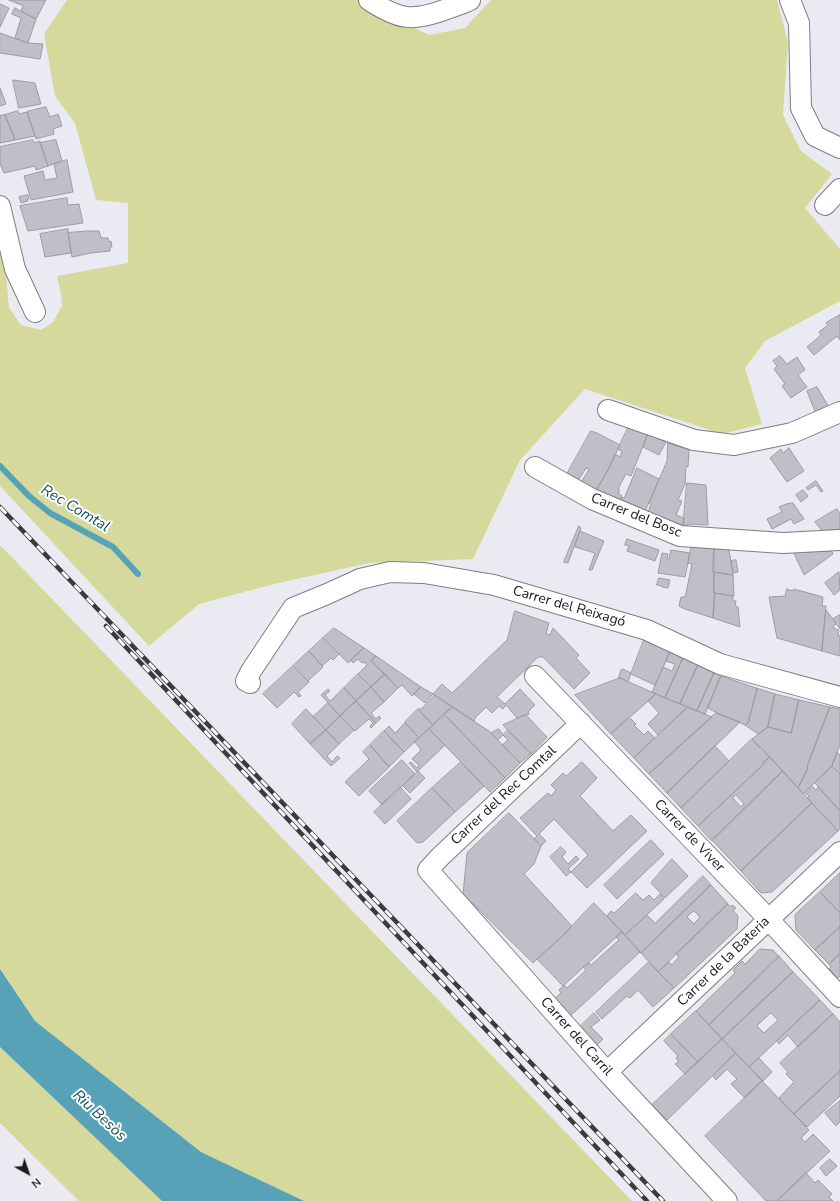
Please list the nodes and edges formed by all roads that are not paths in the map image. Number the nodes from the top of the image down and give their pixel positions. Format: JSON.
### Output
{"nodes":[{"id":1,"x":369,"y":0,"type":"edge"},
{"id":2,"x":470,"y":0,"type":"edge"},
{"id":3,"x":790,"y":0,"type":"edge"},
{"id":4,"x":840,"y":148,"type":"edge"},
{"id":5,"x":840,"y":190,"type":"edge"},
{"id":6,"x":825,"y":205,"type":"dead end"},
{"id":7,"x":0,"y":206,"type":"edge"},
{"id":8,"x":35,"y":312,"type":"dead end"},
{"id":9,"x":608,"y":410,"type":"dead end"},
{"id":10,"x":840,"y":412,"type":"edge"},
{"id":11,"x":535,"y":467,"type":"dead end"},
{"id":12,"x":840,"y":540,"type":"edge"},
{"id":13,"x":535,"y":676,"type":"dead end"},
{"id":14,"x":250,"y":683,"type":"dead end"},
{"id":15,"x":840,"y":697,"type":"edge"},
{"id":16,"x":581,"y":723,"type":"junction"},
{"id":17,"x":840,"y":852,"type":"edge"},
{"id":18,"x":428,"y":870,"type":"joint"},
{"id":19,"x":769,"y":919,"type":"junction"},
{"id":20,"x":840,"y":996,"type":"edge"},
{"id":21,"x":607,"y":1072,"type":"junction"},
{"id":22,"x":727,"y":1201,"type":"edge"}],
"edges":[{"from":1,"to":2,"type":"street"},
{"from":3,"to":4,"type":"street"},
{"from":5,"to":6,"type":"street"},
{"from":7,"to":8,"type":"street"},
{"from":9,"to":10,"type":"street"},
{"from":11,"to":12,"type":"street","name":"Carrer del Bosc"},
{"from":13,"to":16,"type":"street","name":"Carrer de Viver"},
{"from":14,"to":15,"type":"street","name":"Carrer del Reixagó"},
{"from":16,"to":18,"type":"street","name":"Carrer del Rec Comtal"},
{"from":16,"to":19,"type":"street","name":"Carrer de Viver"},
{"from":17,"to":19,"type":"street","name":"Carrer de la Bateria"},
{"from":18,"to":21,"type":"street","name":"Carrer del Carril"},
{"from":19,"to":20,"type":"street","name":"Carrer de Viver"},
{"from":19,"to":21,"type":"street","name":"Carrer de la Bateria"},
{"from":21,"to":22,"type":"street","name":"Carrer del Carril"}]}
